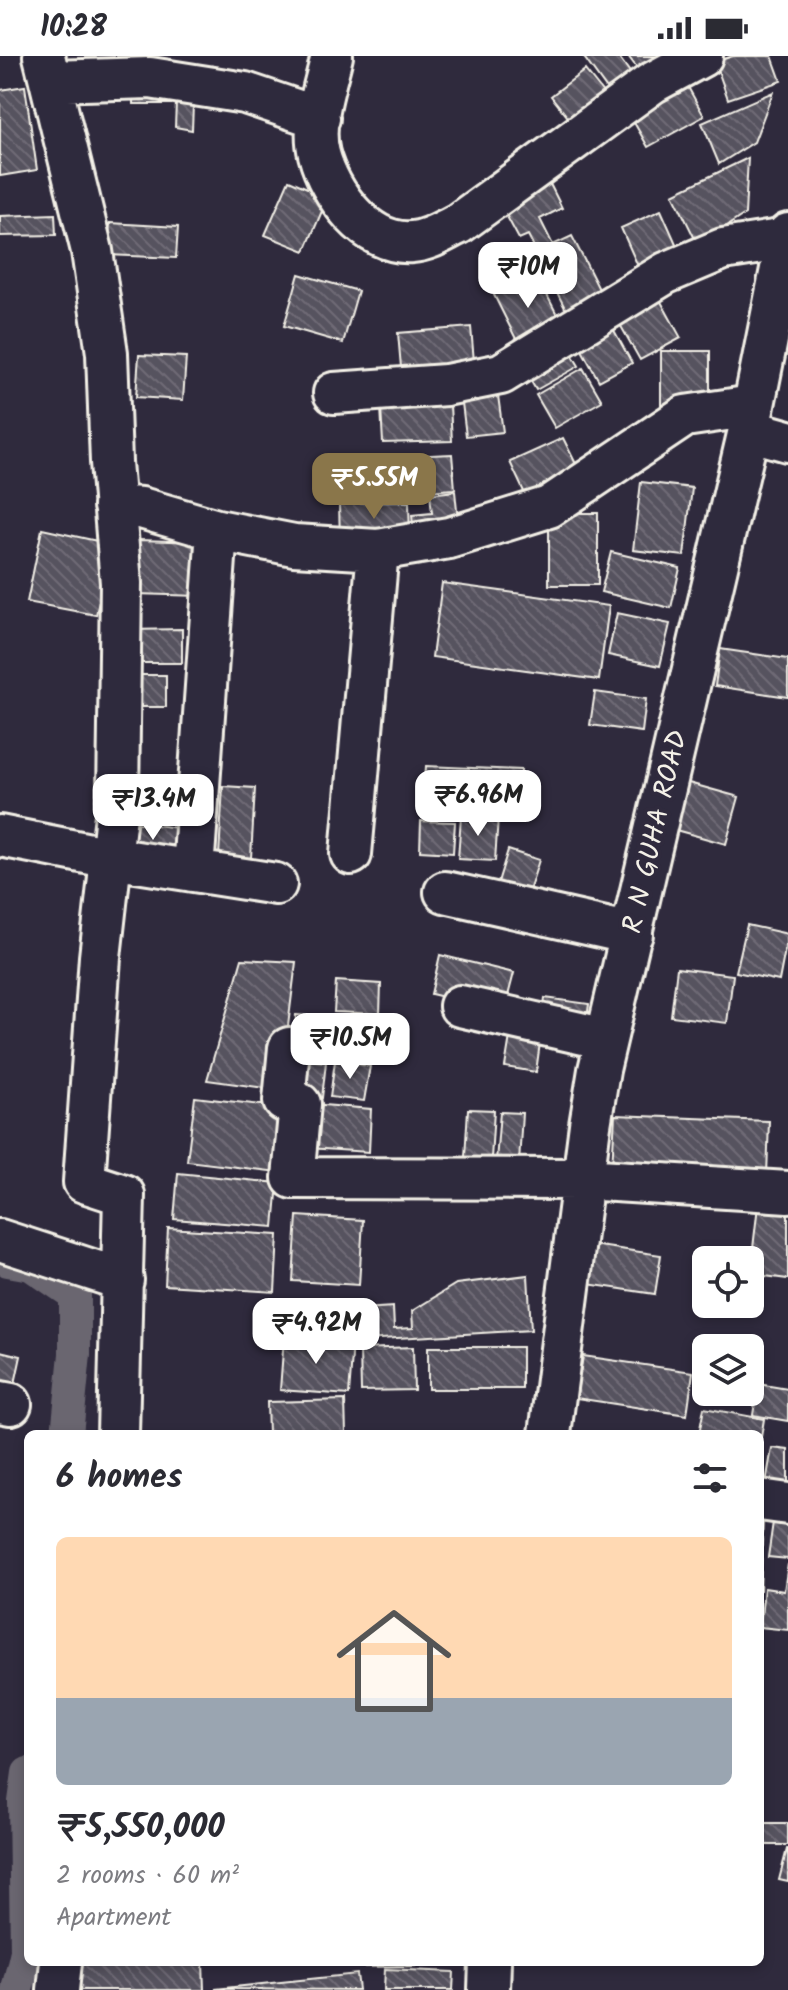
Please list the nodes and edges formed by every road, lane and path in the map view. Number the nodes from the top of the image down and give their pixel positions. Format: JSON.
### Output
{"nodes":[{"id":1,"x":332,"y":56,"type":"edge"},
{"id":2,"x":702,"y":56,"type":"edge"},
{"id":3,"x":47,"y":68,"type":"edge"},
{"id":4,"x":319,"y":118,"type":"junction"},
{"id":5,"x":788,"y":236,"type":"edge"},
{"id":6,"x":334,"y":393,"type":"dead end"},
{"id":7,"x":751,"y":418,"type":"junction"},
{"id":8,"x":788,"y":441,"type":"edge"},
{"id":9,"x":114,"y":506,"type":"junction"},
{"id":10,"x":217,"y":530,"type":"junction"},
{"id":11,"x":378,"y":550,"type":"junction"},
{"id":12,"x":0,"y":836,"type":"edge"},
{"id":13,"x":351,"y":854,"type":"dead end"},
{"id":14,"x":111,"y":858,"type":"junction"},
{"id":15,"x":193,"y":871,"type":"junction"},
{"id":16,"x":276,"y":884,"type":"dead end"},
{"id":17,"x":445,"y":892,"type":"dead end"},
{"id":18,"x":632,"y":934,"type":"junction"},
{"id":19,"x":460,"y":1006,"type":"dead end"},
{"id":20,"x":606,"y":1039,"type":"junction"},
{"id":21,"x":289,"y":1048,"type":"dead end"},
{"id":22,"x":583,"y":1179,"type":"junction"},
{"id":23,"x":788,"y":1192,"type":"edge"},
{"id":24,"x":0,"y":1240,"type":"edge"},
{"id":25,"x":123,"y":1280,"type":"junction"},
{"id":26,"x":118,"y":1430,"type":"edge"},
{"id":27,"x":551,"y":1430,"type":"edge"},
{"id":28,"x":764,"y":1501,"type":"edge"},
{"id":29,"x":788,"y":1504,"type":"edge"},
{"id":30,"x":61,"y":1966,"type":"edge"},
{"id":31,"x":490,"y":1966,"type":"edge"},
{"id":32,"x":58,"y":1990,"type":"edge"},
{"id":33,"x":489,"y":1990,"type":"edge"}],
"edges":[{"from":1,"to":4,"type":"street"},
{"from":2,"to":4,"type":"street"},
{"from":3,"to":4,"type":"street"},
{"from":3,"to":9,"type":"street"},
{"from":5,"to":6,"type":"street"},
{"from":5,"to":7,"type":"street","name":"R N GUHA ROAD"},
{"from":7,"to":8,"type":"street"},
{"from":7,"to":11,"type":"street"},
{"from":7,"to":18,"type":"street","name":"R N GUHA ROAD"},
{"from":9,"to":10,"type":"street"},
{"from":9,"to":14,"type":"street"},
{"from":10,"to":11,"type":"street"},
{"from":10,"to":15,"type":"street"},
{"from":11,"to":13,"type":"street"},
{"from":12,"to":14,"type":"street"},
{"from":14,"to":15,"type":"street"},
{"from":14,"to":25,"type":"street"},
{"from":15,"to":16,"type":"street"},
{"from":17,"to":18,"type":"street"},
{"from":18,"to":20,"type":"street","name":"R N GUHA ROAD"},
{"from":19,"to":20,"type":"street"},
{"from":20,"to":22,"type":"street","name":"R N GUHA ROAD"},
{"from":21,"to":22,"type":"street"},
{"from":22,"to":23,"type":"street"},
{"from":22,"to":27,"type":"street","name":"R N GUHA ROAD"},
{"from":24,"to":25,"type":"street"},
{"from":25,"to":26,"type":"street"},
{"from":28,"to":29,"type":"street"},
{"from":30,"to":32,"type":"street"},
{"from":31,"to":33,"type":"street"}]}
